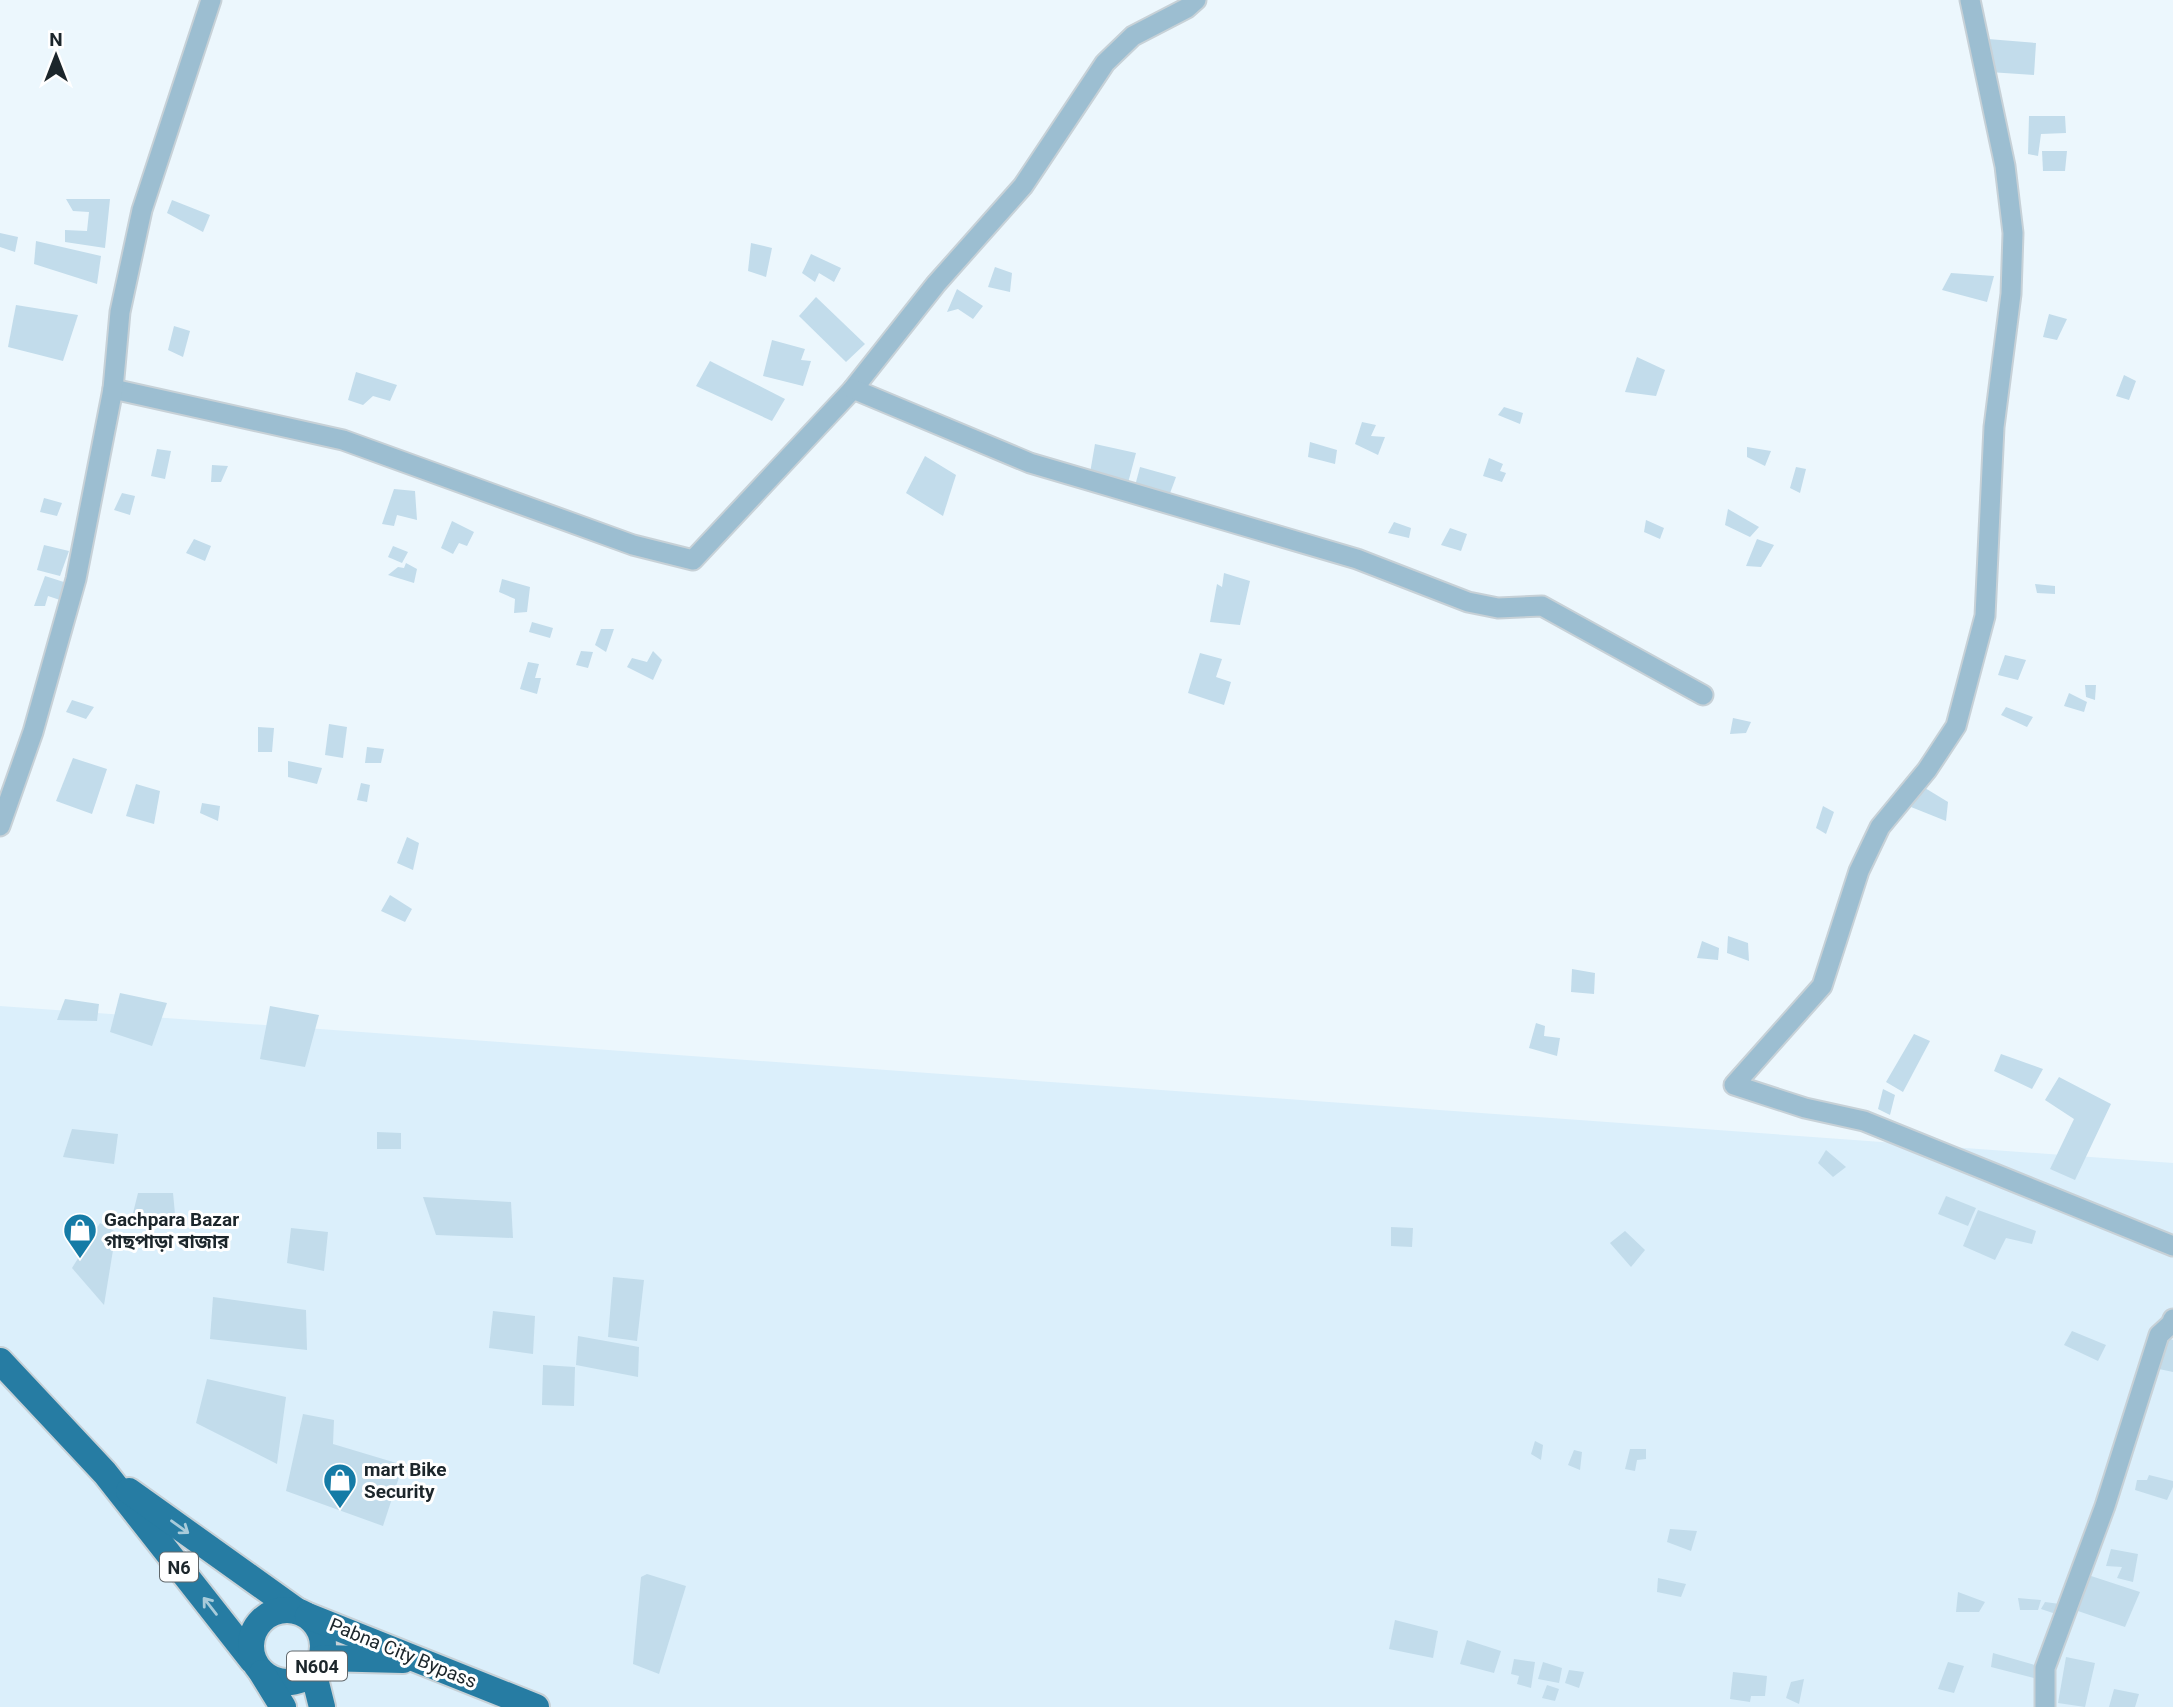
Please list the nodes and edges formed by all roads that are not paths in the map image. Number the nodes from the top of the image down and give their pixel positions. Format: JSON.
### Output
{"nodes":[{"id":1,"x":211,"y":0,"type":"edge"},
{"id":2,"x":1196,"y":0,"type":"edge"},
{"id":3,"x":1970,"y":0,"type":"edge"},
{"id":4,"x":113,"y":389,"type":"junction"},
{"id":5,"x":853,"y":389,"type":"junction"},
{"id":6,"x":1703,"y":695,"type":"dead end"},
{"id":7,"x":0,"y":826,"type":"edge"},
{"id":8,"x":2173,"y":1246,"type":"edge"},
{"id":9,"x":2173,"y":1319,"type":"edge"},
{"id":10,"x":0,"y":1361,"type":"edge"},
{"id":11,"x":105,"y":1473,"type":"junction"},
{"id":12,"x":303,"y":1613,"type":"junction"},
{"id":13,"x":422,"y":1661,"type":"junction"},
{"id":14,"x":317,"y":1665,"type":"junction"},
{"id":15,"x":257,"y":1666,"type":"junction"},
{"id":16,"x":283,"y":1707,"type":"edge"},
{"id":17,"x":322,"y":1707,"type":"edge"},
{"id":18,"x":536,"y":1707,"type":"edge"},
{"id":19,"x":2045,"y":1707,"type":"edge"}],
"edges":[{"from":1,"to":4,"type":"street"},
{"from":2,"to":5,"type":"street"},
{"from":3,"to":8,"type":"street"},
{"from":4,"to":5,"type":"street"},
{"from":4,"to":7,"type":"street"},
{"from":5,"to":6,"type":"street"},
{"from":9,"to":19,"type":"street"},
{"from":10,"to":11,"type":"highway","number":"N6"},
{"from":11,"to":12,"type":"highway","number":"N6","one_way":true},
{"from":15,"to":11,"type":"highway","number":"N6","one_way":true},
{"from":12,"to":13,"type":"highway","name":"Pabna City Bypass","number":"N604"},
{"from":12,"to":14,"type":"highway","number":"N604"},
{"from":12,"to":15,"type":"highway"},
{"from":13,"to":14,"type":"highway","number":"N604"},
{"from":13,"to":18,"type":"highway","name":"Pabna City Bypass"},
{"from":14,"to":15,"type":"highway","number":"N604"},
{"from":14,"to":17,"type":"highway"},
{"from":15,"to":16,"type":"highway","number":"N6"}]}
